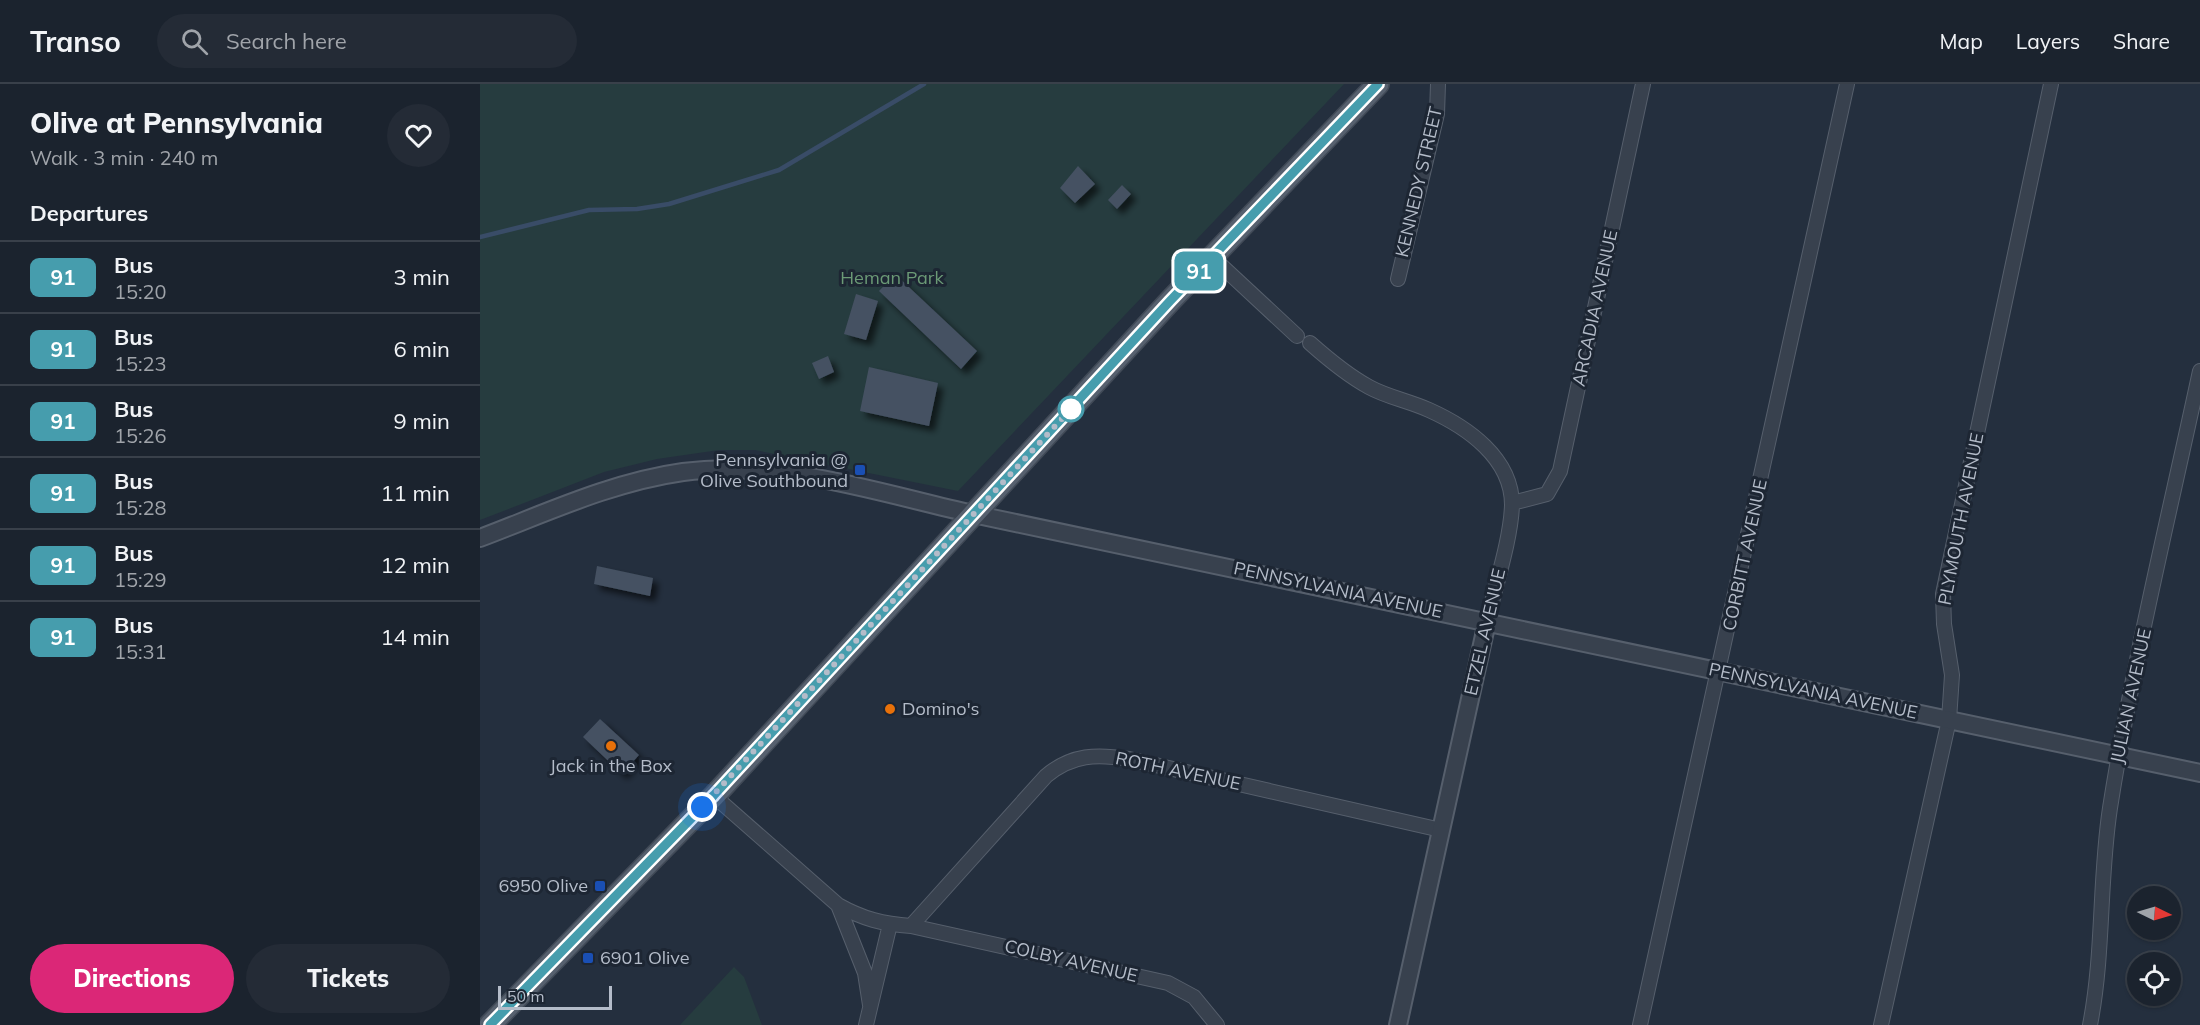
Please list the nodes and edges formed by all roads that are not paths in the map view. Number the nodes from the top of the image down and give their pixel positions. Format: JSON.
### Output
{"nodes":[{"id":1,"x":1378,"y":84,"type":"edge"},
{"id":2,"x":1438,"y":84,"type":"edge"},
{"id":3,"x":1643,"y":84,"type":"edge"},
{"id":4,"x":1847,"y":84,"type":"edge"},
{"id":5,"x":2051,"y":84,"type":"edge"},
{"id":6,"x":1212,"y":257,"type":"junction"},
{"id":7,"x":1398,"y":279,"type":"dead end"},
{"id":8,"x":1297,"y":336,"type":"dead end"},
{"id":9,"x":1310,"y":343,"type":"dead end"},
{"id":10,"x":2200,"y":370,"type":"edge"},
{"id":11,"x":1512,"y":503,"type":"junction"},
{"id":12,"x":974,"y":514,"type":"junction"},
{"id":13,"x":480,"y":538,"type":"edge"},
{"id":14,"x":1487,"y":622,"type":"junction"},
{"id":15,"x":1720,"y":671,"type":"junction"},
{"id":16,"x":1949,"y":720,"type":"junction"},
{"id":17,"x":2118,"y":757,"type":"junction"},
{"id":18,"x":2200,"y":773,"type":"edge"},
{"id":19,"x":714,"y":795,"type":"junction"},
{"id":20,"x":1441,"y":830,"type":"junction"},
{"id":21,"x":838,"y":906,"type":"junction"},
{"id":22,"x":890,"y":924,"type":"junction"},
{"id":23,"x":910,"y":926,"type":"junction"},
{"id":24,"x":870,"y":1005,"type":"junction"},
{"id":25,"x":490,"y":1025,"type":"edge"},
{"id":26,"x":866,"y":1025,"type":"edge"},
{"id":27,"x":1216,"y":1025,"type":"edge"},
{"id":28,"x":1398,"y":1025,"type":"edge"},
{"id":29,"x":1640,"y":1025,"type":"edge"},
{"id":30,"x":1881,"y":1025,"type":"edge"},
{"id":31,"x":2090,"y":1025,"type":"edge"}],
"edges":[{"from":1,"to":6,"type":"main road"},
{"from":2,"to":7,"type":"street","name":"KENNEDY STREET"},
{"from":3,"to":11,"type":"street","name":"ARCADIA AVENUE"},
{"from":4,"to":15,"type":"street","name":"CORBITT AVENUE"},
{"from":5,"to":16,"type":"street","name":"PLYMOUTH AVENUE"},
{"from":6,"to":8,"type":"street"},
{"from":6,"to":12,"type":"main road"},
{"from":9,"to":11,"type":"street","name":"ETZEL AVENUE"},
{"from":10,"to":17,"type":"street","name":"JULIAN AVENUE"},
{"from":11,"to":14,"type":"street","name":"ETZEL AVENUE"},
{"from":12,"to":13,"type":"street","name":"PENNSYLVANIA AVENUE"},
{"from":12,"to":14,"type":"street","name":"PENNSYLVANIA AVENUE"},
{"from":12,"to":19,"type":"main road"},
{"from":14,"to":15,"type":"street","name":"PENNSYLVANIA AVENUE"},
{"from":14,"to":20,"type":"street","name":"ETZEL AVENUE"},
{"from":15,"to":16,"type":"street","name":"PENNSYLVANIA AVENUE"},
{"from":15,"to":29,"type":"street","name":"CORBITT AVENUE"},
{"from":16,"to":17,"type":"street","name":"PENNSYLVANIA AVENUE"},
{"from":16,"to":30,"type":"street","name":"PLYMOUTH AVENUE"},
{"from":17,"to":18,"type":"street","name":"PENNSYLVANIA AVENUE"},
{"from":17,"to":31,"type":"street","name":"JULIAN AVENUE"},
{"from":19,"to":21,"type":"street"},
{"from":19,"to":25,"type":"main road"},
{"from":20,"to":23,"type":"street","name":"ROTH AVENUE"},
{"from":20,"to":28,"type":"street","name":"ETZEL AVENUE"},
{"from":21,"to":22,"type":"street","name":"COLBY AVENUE"},
{"from":21,"to":24,"type":"street"},
{"from":22,"to":23,"type":"street","name":"COLBY AVENUE"},
{"from":22,"to":24,"type":"street"},
{"from":23,"to":27,"type":"street","name":"COLBY AVENUE"},
{"from":24,"to":26,"type":"street"}]}
